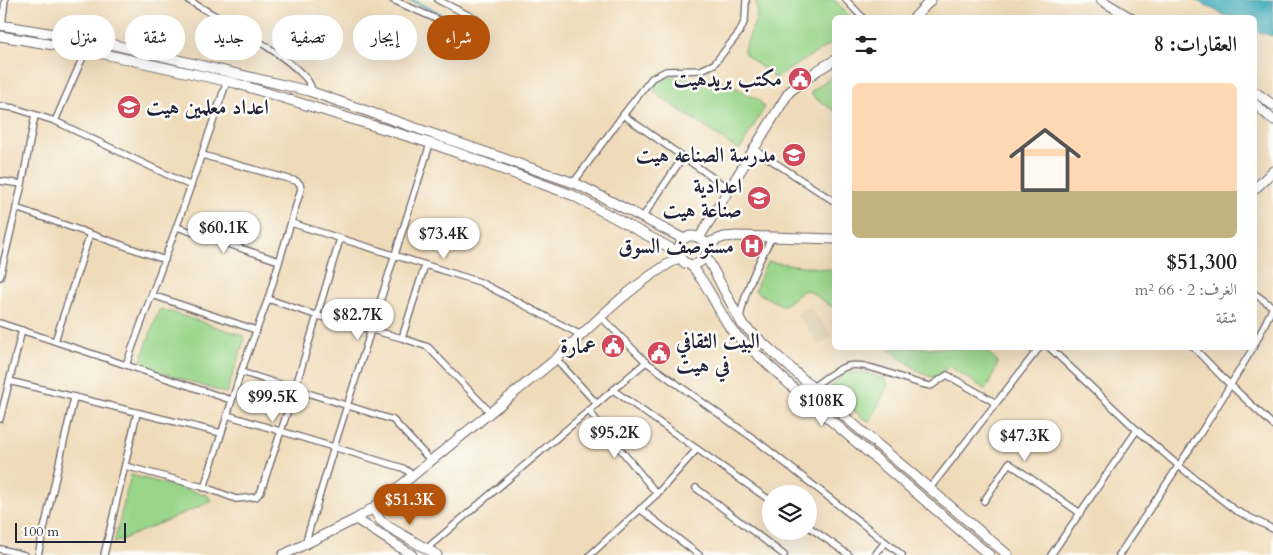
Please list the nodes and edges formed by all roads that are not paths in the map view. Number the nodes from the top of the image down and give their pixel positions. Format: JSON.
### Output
{"nodes":[{"id":1,"x":5,"y":0,"type":"edge"},
{"id":2,"x":188,"y":0,"type":"edge"},
{"id":3,"x":393,"y":0,"type":"edge"},
{"id":4,"x":438,"y":0,"type":"edge"},
{"id":5,"x":746,"y":0,"type":"edge"},
{"id":6,"x":846,"y":0,"type":"edge"},
{"id":7,"x":931,"y":0,"type":"edge"},
{"id":8,"x":1101,"y":0,"type":"edge"},
{"id":9,"x":859,"y":15,"type":"edge"},
{"id":10,"x":917,"y":15,"type":"edge"},
{"id":11,"x":1126,"y":15,"type":"edge"},
{"id":12,"x":1,"y":25,"type":"edge"},
{"id":13,"x":0,"y":36,"type":"edge"},
{"id":14,"x":52,"y":44,"type":"edge"},
{"id":15,"x":115,"y":56,"type":"edge"},
{"id":16,"x":82,"y":60,"type":"edge"},
{"id":17,"x":832,"y":62,"type":"edge"},
{"id":18,"x":227,"y":81,"type":"junction"},
{"id":19,"x":313,"y":92,"type":"junction"},
{"id":20,"x":1257,"y":93,"type":"edge"},
{"id":21,"x":347,"y":104,"type":"junction"},
{"id":22,"x":1273,"y":105,"type":"edge"},
{"id":23,"x":0,"y":106,"type":"edge"},
{"id":24,"x":1257,"y":106,"type":"edge"},
{"id":25,"x":35,"y":115,"type":"junction"},
{"id":26,"x":623,"y":115,"type":"junction"},
{"id":27,"x":343,"y":116,"type":"junction"},
{"id":28,"x":1273,"y":120,"type":"edge"},
{"id":29,"x":55,"y":121,"type":"junction"},
{"id":30,"x":430,"y":144,"type":"junction"},
{"id":31,"x":754,"y":149,"type":"junction"},
{"id":32,"x":202,"y":155,"type":"junction"},
{"id":33,"x":682,"y":156,"type":"junction"},
{"id":34,"x":1273,"y":171,"type":"edge"},
{"id":35,"x":0,"y":180,"type":"edge"},
{"id":36,"x":574,"y":182,"type":"junction"},
{"id":37,"x":22,"y":184,"type":"junction"},
{"id":38,"x":191,"y":186,"type":"junction"},
{"id":39,"x":1257,"y":187,"type":"edge"},
{"id":40,"x":729,"y":189,"type":"junction"},
{"id":41,"x":832,"y":200,"type":"edge"},
{"id":42,"x":16,"y":208,"type":"junction"},
{"id":43,"x":642,"y":218,"type":"junction"},
{"id":44,"x":291,"y":222,"type":"junction"},
{"id":45,"x":177,"y":227,"type":"junction"},
{"id":46,"x":90,"y":234,"type":"junction"},
{"id":47,"x":772,"y":237,"type":"junction"},
{"id":48,"x":340,"y":239,"type":"junction"},
{"id":49,"x":684,"y":239,"type":"junction"},
{"id":50,"x":832,"y":239,"type":"edge"},
{"id":51,"x":702,"y":241,"type":"junction"},
{"id":52,"x":3,"y":249,"type":"edge"},
{"id":53,"x":679,"y":254,"type":"junction"},
{"id":54,"x":396,"y":256,"type":"junction"},
{"id":55,"x":706,"y":256,"type":"junction"},
{"id":56,"x":165,"y":260,"type":"junction"},
{"id":57,"x":279,"y":261,"type":"junction"},
{"id":58,"x":425,"y":265,"type":"junction"},
{"id":59,"x":690,"y":265,"type":"junction"},
{"id":60,"x":0,"y":277,"type":"edge"},
{"id":61,"x":152,"y":295,"type":"junction"},
{"id":62,"x":1257,"y":295,"type":"edge"},
{"id":63,"x":268,"y":299,"type":"junction"},
{"id":64,"x":1273,"y":307,"type":"edge"},
{"id":65,"x":318,"y":316,"type":"junction"},
{"id":66,"x":601,"y":317,"type":"junction"},
{"id":67,"x":739,"y":320,"type":"junction"},
{"id":68,"x":0,"y":323,"type":"edge"},
{"id":69,"x":22,"y":330,"type":"junction"},
{"id":70,"x":256,"y":330,"type":"junction"},
{"id":71,"x":372,"y":331,"type":"junction"},
{"id":72,"x":581,"y":335,"type":"junction"},
{"id":73,"x":402,"y":338,"type":"junction"},
{"id":74,"x":1257,"y":340,"type":"edge"},
{"id":75,"x":55,"y":341,"type":"junction"},
{"id":76,"x":1037,"y":350,"type":"edge"},
{"id":77,"x":1052,"y":350,"type":"edge"},
{"id":78,"x":1196,"y":350,"type":"edge"},
{"id":79,"x":1252,"y":350,"type":"edge"},
{"id":80,"x":556,"y":360,"type":"junction"},
{"id":81,"x":646,"y":362,"type":"junction"},
{"id":82,"x":126,"y":365,"type":"junction"},
{"id":83,"x":241,"y":372,"type":"junction"},
{"id":84,"x":9,"y":381,"type":"junction"},
{"id":85,"x":1231,"y":386,"type":"junction"},
{"id":86,"x":812,"y":388,"type":"junction"},
{"id":87,"x":295,"y":389,"type":"junction"},
{"id":88,"x":613,"y":390,"type":"junction"},
{"id":89,"x":74,"y":398,"type":"junction"},
{"id":90,"x":231,"y":400,"type":"junction"},
{"id":91,"x":996,"y":403,"type":"junction"},
{"id":92,"x":597,"y":404,"type":"junction"},
{"id":93,"x":348,"y":405,"type":"junction"},
{"id":94,"x":588,"y":411,"type":"junction"},
{"id":95,"x":490,"y":412,"type":"junction"},
{"id":96,"x":137,"y":413,"type":"junction"},
{"id":97,"x":227,"y":415,"type":"junction"},
{"id":98,"x":0,"y":419,"type":"edge"},
{"id":99,"x":1273,"y":425,"type":"edge"},
{"id":100,"x":1137,"y":430,"type":"junction"},
{"id":101,"x":280,"y":431,"type":"junction"},
{"id":102,"x":221,"y":433,"type":"junction"},
{"id":103,"x":334,"y":447,"type":"junction"},
{"id":104,"x":697,"y":449,"type":"junction"},
{"id":105,"x":431,"y":461,"type":"junction"},
{"id":106,"x":126,"y":466,"type":"junction"},
{"id":107,"x":1179,"y":466,"type":"junction"},
{"id":108,"x":414,"y":475,"type":"junction"},
{"id":109,"x":204,"y":488,"type":"junction"},
{"id":110,"x":696,"y":488,"type":"dead end"},
{"id":111,"x":930,"y":488,"type":"junction"},
{"id":112,"x":657,"y":494,"type":"junction"},
{"id":113,"x":762,"y":495,"type":"edge"},
{"id":114,"x":984,"y":501,"type":"dead end"},
{"id":115,"x":373,"y":508,"type":"junction"},
{"id":116,"x":640,"y":509,"type":"junction"},
{"id":117,"x":1080,"y":514,"type":"junction"},
{"id":118,"x":356,"y":519,"type":"junction"},
{"id":119,"x":1273,"y":529,"type":"edge"},
{"id":120,"x":817,"y":533,"type":"edge"},
{"id":121,"x":885,"y":542,"type":"junction"},
{"id":122,"x":306,"y":544,"type":"junction"},
{"id":123,"x":0,"y":549,"type":"edge"},
{"id":124,"x":426,"y":549,"type":"junction"},
{"id":125,"x":24,"y":555,"type":"edge"},
{"id":126,"x":38,"y":555,"type":"edge"},
{"id":127,"x":104,"y":555,"type":"edge"},
{"id":128,"x":282,"y":555,"type":"edge"},
{"id":129,"x":412,"y":555,"type":"edge"},
{"id":130,"x":437,"y":555,"type":"edge"},
{"id":131,"x":590,"y":555,"type":"edge"},
{"id":132,"x":699,"y":555,"type":"edge"},
{"id":133,"x":784,"y":555,"type":"edge"},
{"id":134,"x":849,"y":555,"type":"edge"},
{"id":135,"x":875,"y":555,"type":"edge"},
{"id":136,"x":902,"y":555,"type":"edge"},
{"id":137,"x":990,"y":555,"type":"edge"},
{"id":138,"x":1008,"y":555,"type":"edge"},
{"id":139,"x":1051,"y":555,"type":"edge"},
{"id":140,"x":1119,"y":555,"type":"edge"}],
"edges":[{"from":1,"to":12,"type":"street"},
{"from":2,"to":19,"type":"street"},
{"from":3,"to":4,"type":"street"},
{"from":5,"to":26,"type":"street"},
{"from":6,"to":9,"type":"street"},
{"from":7,"to":10,"type":"main road"},
{"from":8,"to":11,"type":"main road"},
{"from":12,"to":19,"type":"main road"},
{"from":13,"to":14,"type":"main road"},
{"from":15,"to":18,"type":"main road"},
{"from":16,"to":29,"type":"street"},
{"from":17,"to":31,"type":"main road"},
{"from":18,"to":27,"type":"main road"},
{"from":18,"to":32,"type":"street"},
{"from":19,"to":21,"type":"main road"},
{"from":20,"to":22,"type":"main road"},
{"from":21,"to":27,"type":"main road"},
{"from":21,"to":36,"type":"main road"},
{"from":23,"to":25,"type":"street"},
{"from":24,"to":28,"type":"main road"},
{"from":25,"to":29,"type":"street"},
{"from":25,"to":37,"type":"street"},
{"from":26,"to":33,"type":"street"},
{"from":26,"to":36,"type":"street"},
{"from":27,"to":30,"type":"main road"},
{"from":29,"to":38,"type":"street"},
{"from":30,"to":53,"type":"main road"},
{"from":30,"to":54,"type":"street"},
{"from":31,"to":40,"type":"main road"},
{"from":31,"to":41,"type":"street"},
{"from":32,"to":38,"type":"street"},
{"from":32,"to":44,"type":"street"},
{"from":33,"to":40,"type":"street"},
{"from":33,"to":43,"type":"street"},
{"from":34,"to":39,"type":"main road"},
{"from":35,"to":37,"type":"street"},
{"from":36,"to":43,"type":"main road"},
{"from":37,"to":42,"type":"street"},
{"from":38,"to":45,"type":"street"},
{"from":40,"to":51,"type":"main road"},
{"from":42,"to":46,"type":"street"},
{"from":42,"to":52,"type":"street"},
{"from":43,"to":49,"type":"main road"},
{"from":44,"to":48,"type":"street"},
{"from":44,"to":57,"type":"street"},
{"from":45,"to":56,"type":"street"},
{"from":45,"to":57,"type":"street"},
{"from":46,"to":56,"type":"street"},
{"from":46,"to":75,"type":"street"},
{"from":47,"to":50,"type":"main road"},
{"from":47,"to":51,"type":"main road"},
{"from":47,"to":67,"type":"street"},
{"from":48,"to":54,"type":"street"},
{"from":48,"to":65,"type":"street"},
{"from":49,"to":51,"type":"main road"},
{"from":49,"to":53,"type":"main road"},
{"from":51,"to":55,"type":"main road"},
{"from":52,"to":60,"type":"street"},
{"from":53,"to":59,"type":"main road"},
{"from":53,"to":66,"type":"main road"},
{"from":54,"to":58,"type":"street"},
{"from":54,"to":71,"type":"street"},
{"from":55,"to":59,"type":"main road"},
{"from":55,"to":67,"type":"main road"},
{"from":56,"to":61,"type":"street"},
{"from":57,"to":63,"type":"street"},
{"from":58,"to":72,"type":"street"},
{"from":58,"to":73,"type":"street"},
{"from":59,"to":137,"type":"main road"},
{"from":61,"to":70,"type":"street"},
{"from":61,"to":82,"type":"street"},
{"from":62,"to":64,"type":"street"},
{"from":63,"to":65,"type":"street"},
{"from":63,"to":70,"type":"street"},
{"from":64,"to":74,"type":"street"},
{"from":65,"to":71,"type":"street"},
{"from":65,"to":87,"type":"street"},
{"from":66,"to":72,"type":"main road"},
{"from":66,"to":81,"type":"street"},
{"from":67,"to":86,"type":"main road"},
{"from":68,"to":69,"type":"street"},
{"from":69,"to":75,"type":"street"},
{"from":69,"to":84,"type":"street"},
{"from":70,"to":83,"type":"street"},
{"from":71,"to":73,"type":"street"},
{"from":71,"to":93,"type":"street"},
{"from":72,"to":80,"type":"main road"},
{"from":73,"to":95,"type":"street"},
{"from":75,"to":82,"type":"street"},
{"from":76,"to":91,"type":"street"},
{"from":77,"to":100,"type":"street"},
{"from":78,"to":85,"type":"street"},
{"from":79,"to":85,"type":"street"},
{"from":80,"to":92,"type":"street"},
{"from":80,"to":95,"type":"main road"},
{"from":81,"to":88,"type":"street"},
{"from":81,"to":121,"type":"street"},
{"from":82,"to":90,"type":"street"},
{"from":83,"to":87,"type":"street"},
{"from":83,"to":90,"type":"street"},
{"from":84,"to":89,"type":"street"},
{"from":84,"to":98,"type":"street"},
{"from":85,"to":99,"type":"street"},
{"from":85,"to":107,"type":"street"},
{"from":86,"to":91,"type":"street"},
{"from":86,"to":111,"type":"main road"},
{"from":87,"to":93,"type":"street"},
{"from":87,"to":101,"type":"street"},
{"from":88,"to":92,"type":"street"},
{"from":88,"to":104,"type":"street"},
{"from":89,"to":96,"type":"street"},
{"from":89,"to":126,"type":"street"},
{"from":90,"to":97,"type":"street"},
{"from":91,"to":111,"type":"street"},
{"from":92,"to":94,"type":"street"},
{"from":93,"to":103,"type":"street"},
{"from":93,"to":105,"type":"street"},
{"from":94,"to":112,"type":"street"},
{"from":94,"to":124,"type":"street"},
{"from":95,"to":105,"type":"main road"},
{"from":96,"to":102,"type":"street"},
{"from":96,"to":106,"type":"street"},
{"from":97,"to":101,"type":"street"},
{"from":97,"to":102,"type":"street"},
{"from":100,"to":107,"type":"street"},
{"from":100,"to":117,"type":"street"},
{"from":101,"to":103,"type":"street"},
{"from":101,"to":109,"type":"street"},
{"from":102,"to":109,"type":"street"},
{"from":103,"to":108,"type":"street"},
{"from":103,"to":122,"type":"street"},
{"from":104,"to":112,"type":"street"},
{"from":104,"to":113,"type":"street"},
{"from":105,"to":108,"type":"main road"},
{"from":106,"to":109,"type":"street"},
{"from":106,"to":127,"type":"street"},
{"from":107,"to":119,"type":"street"},
{"from":107,"to":140,"type":"street"},
{"from":108,"to":115,"type":"main road"},
{"from":110,"to":133,"type":"street"},
{"from":111,"to":138,"type":"main road"},
{"from":112,"to":116,"type":"street"},
{"from":114,"to":117,"type":"street"},
{"from":115,"to":118,"type":"main road"},
{"from":115,"to":124,"type":"main road"},
{"from":116,"to":131,"type":"street"},
{"from":116,"to":132,"type":"street"},
{"from":117,"to":139,"type":"street"},
{"from":118,"to":122,"type":"main road"},
{"from":118,"to":129,"type":"main road"},
{"from":120,"to":134,"type":"street"},
{"from":121,"to":135,"type":"street"},
{"from":121,"to":136,"type":"street"},
{"from":122,"to":128,"type":"main road"},
{"from":123,"to":125,"type":"street"},
{"from":124,"to":130,"type":"main road"}]}
